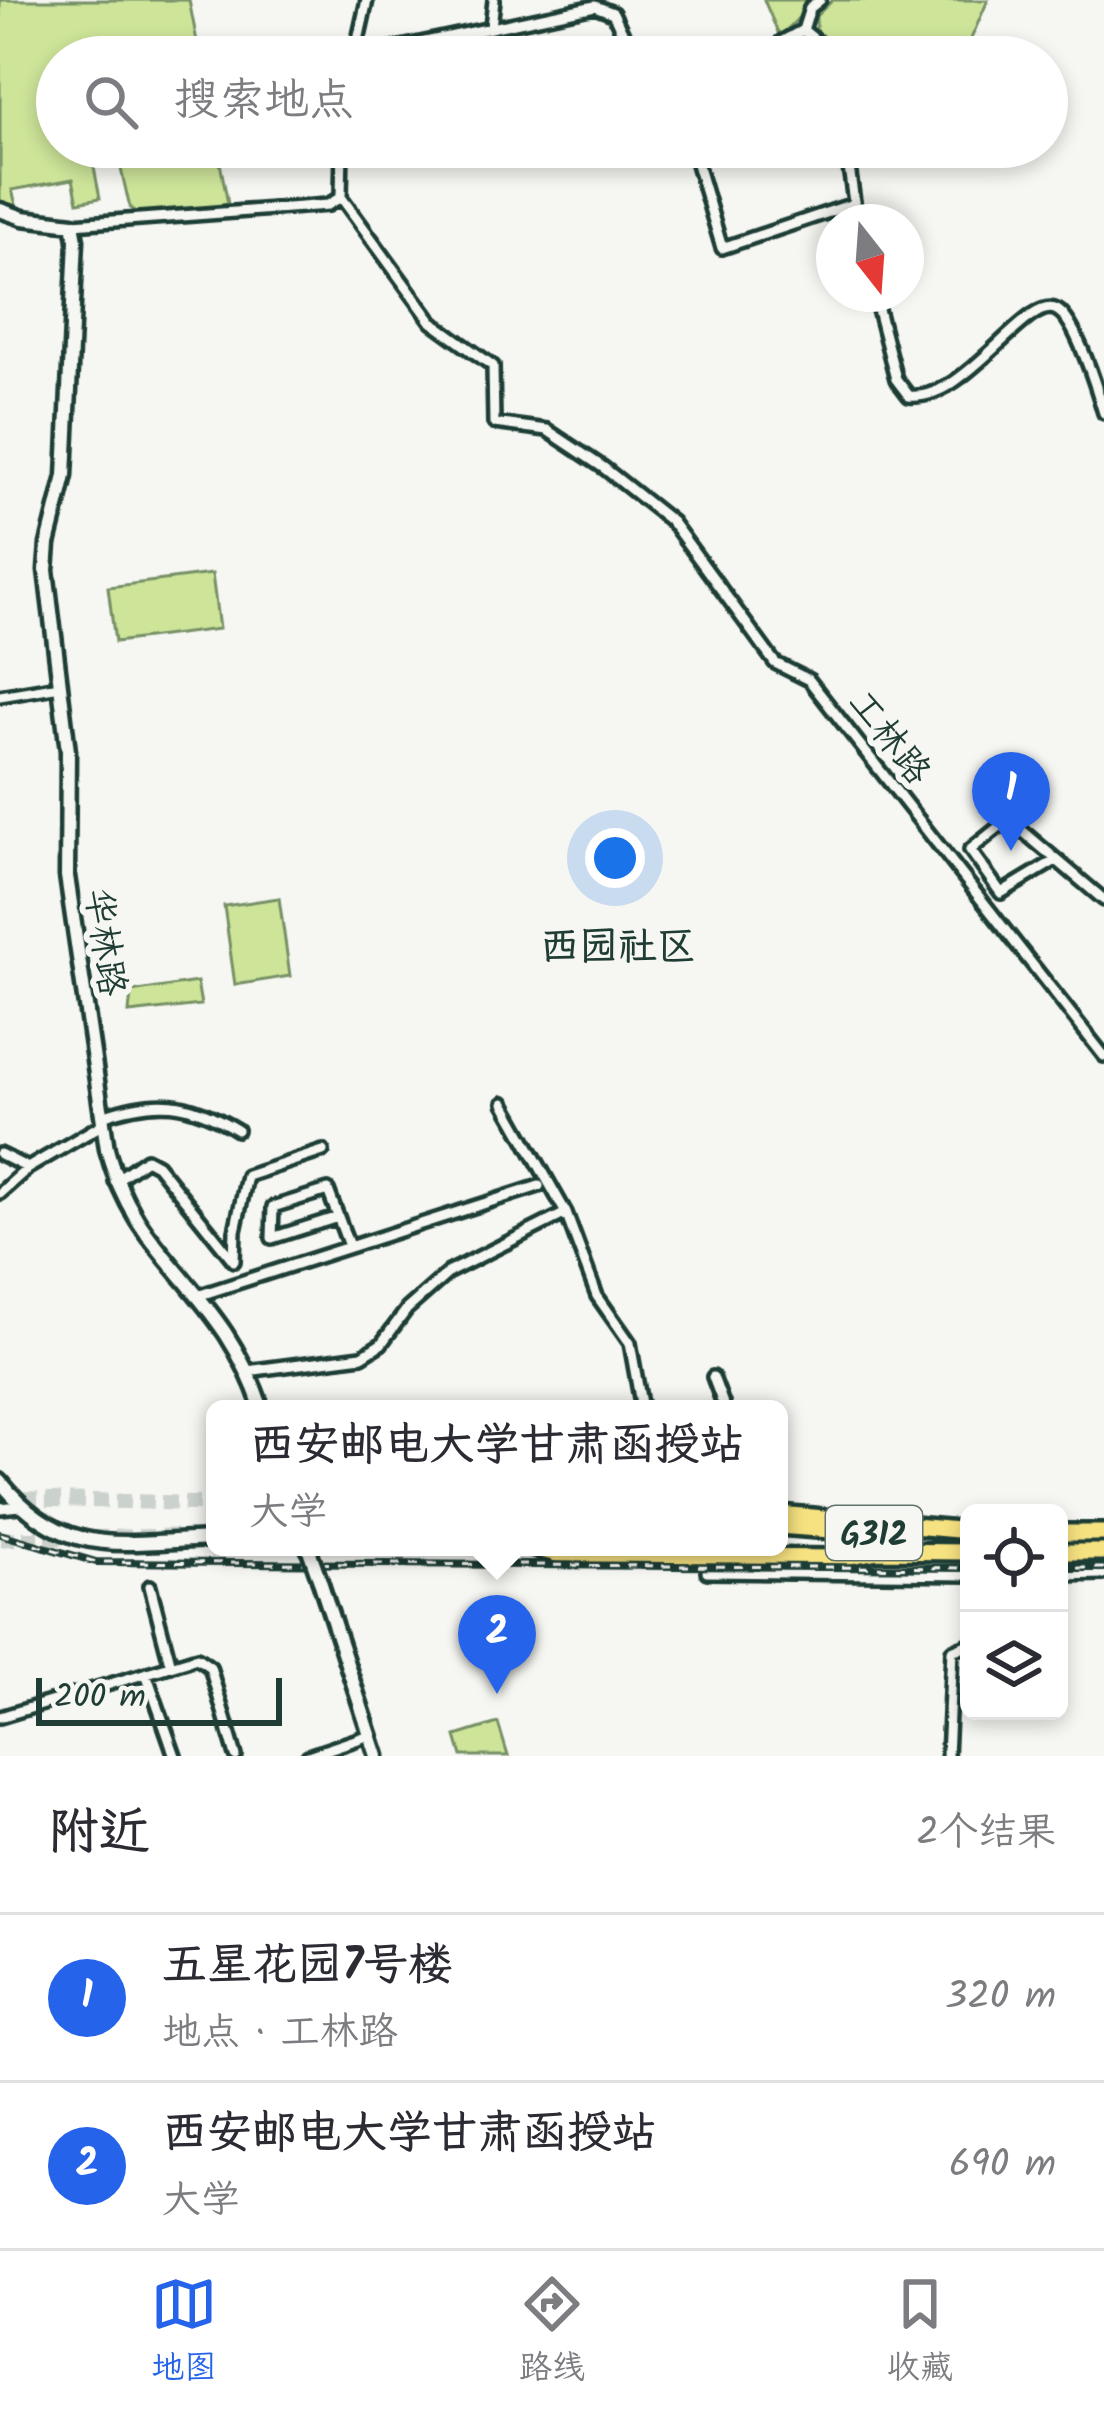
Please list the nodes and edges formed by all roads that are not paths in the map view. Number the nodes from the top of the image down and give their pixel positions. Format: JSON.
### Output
{"nodes":[{"id":1,"x":367,"y":0,"type":"edge"},
{"id":2,"x":494,"y":0,"type":"edge"},
{"id":3,"x":820,"y":0,"type":"edge"},
{"id":4,"x":490,"y":27,"type":"junction"},
{"id":5,"x":803,"y":30,"type":"junction"},
{"id":6,"x":358,"y":36,"type":"edge"},
{"id":7,"x":446,"y":36,"type":"edge"},
{"id":8,"x":624,"y":36,"type":"edge"},
{"id":9,"x":792,"y":36,"type":"edge"},
{"id":10,"x":810,"y":36,"type":"edge"},
{"id":11,"x":341,"y":168,"type":"edge"},
{"id":12,"x":698,"y":168,"type":"edge"},
{"id":13,"x":849,"y":168,"type":"edge"},
{"id":14,"x":340,"y":197,"type":"junction"},
{"id":15,"x":853,"y":204,"type":"edge"},
{"id":16,"x":0,"y":210,"type":"edge"},
{"id":17,"x":816,"y":216,"type":"edge"},
{"id":18,"x":73,"y":224,"type":"junction"},
{"id":19,"x":879,"y":312,"type":"edge"},
{"id":20,"x":1104,"y":413,"type":"edge"},
{"id":21,"x":60,"y":686,"type":"junction"},
{"id":22,"x":0,"y":695,"type":"edge"},
{"id":23,"x":1056,"y":860,"type":"junction"},
{"id":24,"x":1104,"y":900,"type":"edge"},
{"id":25,"x":1104,"y":1056,"type":"edge"},
{"id":26,"x":504,"y":1103,"type":"dead end"},
{"id":27,"x":103,"y":1120,"type":"junction"},
{"id":28,"x":237,"y":1130,"type":"dead end"},
{"id":29,"x":323,"y":1150,"type":"dead end"},
{"id":30,"x":0,"y":1154,"type":"edge"},
{"id":31,"x":28,"y":1168,"type":"junction"},
{"id":32,"x":116,"y":1180,"type":"junction"},
{"id":33,"x":539,"y":1186,"type":"dead end"},
{"id":34,"x":0,"y":1193,"type":"edge"},
{"id":35,"x":566,"y":1213,"type":"junction"},
{"id":36,"x":338,"y":1217,"type":"junction"},
{"id":37,"x":349,"y":1246,"type":"junction"},
{"id":38,"x":197,"y":1296,"type":"junction"},
{"id":39,"x":247,"y":1371,"type":"junction"},
{"id":40,"x":713,"y":1376,"type":"dead end"},
{"id":41,"x":258,"y":1400,"type":"edge"},
{"id":42,"x":640,"y":1400,"type":"edge"},
{"id":43,"x":722,"y":1400,"type":"edge"},
{"id":44,"x":0,"y":1481,"type":"edge"},
{"id":45,"x":20,"y":1506,"type":"junction"},
{"id":46,"x":0,"y":1508,"type":"edge"},
{"id":47,"x":788,"y":1515,"type":"edge"},
{"id":48,"x":788,"y":1527,"type":"edge"},
{"id":49,"x":960,"y":1530,"type":"edge"},
{"id":50,"x":960,"y":1532,"type":"edge"},
{"id":51,"x":1068,"y":1533,"type":"edge"},
{"id":52,"x":1104,"y":1533,"type":"edge"},
{"id":53,"x":206,"y":1539,"type":"edge"},
{"id":54,"x":788,"y":1549,"type":"edge"},
{"id":55,"x":877,"y":1551,"type":"junction"},
{"id":56,"x":960,"y":1552,"type":"edge"},
{"id":57,"x":1068,"y":1552,"type":"edge"},
{"id":58,"x":1104,"y":1552,"type":"edge"},
{"id":59,"x":311,"y":1556,"type":"edge"},
{"id":60,"x":627,"y":1556,"type":"edge"},
{"id":61,"x":750,"y":1565,"type":"junction"},
{"id":62,"x":707,"y":1572,"type":"dead end"},
{"id":63,"x":1104,"y":1574,"type":"edge"},
{"id":64,"x":960,"y":1575,"type":"edge"},
{"id":65,"x":1068,"y":1575,"type":"edge"},
{"id":66,"x":150,"y":1586,"type":"dead end"},
{"id":67,"x":960,"y":1648,"type":"edge"},
{"id":68,"x":171,"y":1666,"type":"junction"},
{"id":69,"x":146,"y":1673,"type":"junction"},
{"id":70,"x":0,"y":1718,"type":"edge"},
{"id":71,"x":370,"y":1735,"type":"junction"},
{"id":72,"x":175,"y":1756,"type":"edge"},
{"id":73,"x":236,"y":1756,"type":"edge"},
{"id":74,"x":308,"y":1756,"type":"edge"},
{"id":75,"x":377,"y":1756,"type":"edge"},
{"id":76,"x":947,"y":1756,"type":"edge"}],
"edges":[{"from":1,"to":6,"type":"street"},
{"from":2,"to":4,"type":"street"},
{"from":3,"to":5,"type":"street"},
{"from":4,"to":7,"type":"street"},
{"from":4,"to":8,"type":"street"},
{"from":5,"to":9,"type":"street"},
{"from":5,"to":10,"type":"street"},
{"from":11,"to":14,"type":"street"},
{"from":12,"to":17,"type":"street"},
{"from":13,"to":15,"type":"street"},
{"from":14,"to":18,"type":"street"},
{"from":14,"to":25,"type":"street","name":"工林路"},
{"from":16,"to":18,"type":"street"},
{"from":18,"to":21,"type":"street","name":"华林路"},
{"from":19,"to":20,"type":"street"},
{"from":21,"to":22,"type":"street"},
{"from":21,"to":27,"type":"street","name":"华林路"},
{"from":23,"to":23,"type":"street"},
{"from":23,"to":24,"type":"street"},
{"from":26,"to":35,"type":"street"},
{"from":27,"to":28,"type":"street"},
{"from":27,"to":31,"type":"street"},
{"from":27,"to":32,"type":"street","name":"华林路"},
{"from":29,"to":32,"type":"street"},
{"from":30,"to":31,"type":"street"},
{"from":31,"to":34,"type":"street"},
{"from":32,"to":38,"type":"street","name":"华林路"},
{"from":33,"to":37,"type":"street"},
{"from":35,"to":39,"type":"street"},
{"from":35,"to":42,"type":"street"},
{"from":36,"to":36,"type":"street"},
{"from":36,"to":37,"type":"street"},
{"from":37,"to":38,"type":"street"},
{"from":38,"to":39,"type":"street","name":"华林路"},
{"from":39,"to":41,"type":"street","name":"华林路"},
{"from":40,"to":43,"type":"street"},
{"from":44,"to":45,"type":"street"},
{"from":45,"to":46,"type":"street"},
{"from":45,"to":53,"type":"street"},
{"from":47,"to":49,"type":"highway"},
{"from":48,"to":50,"type":"highway","number":"G312"},
{"from":51,"to":52,"type":"highway"},
{"from":54,"to":55,"type":"highway","number":"G312"},
{"from":55,"to":56,"type":"highway","number":"G312"},
{"from":55,"to":61,"type":"highway"},
{"from":57,"to":58,"type":"highway"},
{"from":59,"to":71,"type":"street","bridge":true},
{"from":60,"to":61,"type":"highway"},
{"from":61,"to":62,"type":"street"},
{"from":61,"to":64,"type":"street"},
{"from":63,"to":65,"type":"street"},
{"from":66,"to":68,"type":"street"},
{"from":67,"to":76,"type":"street"},
{"from":68,"to":69,"type":"street"},
{"from":68,"to":73,"type":"street"},
{"from":69,"to":70,"type":"street"},
{"from":69,"to":72,"type":"street"},
{"from":71,"to":74,"type":"street"},
{"from":71,"to":75,"type":"street"}]}
